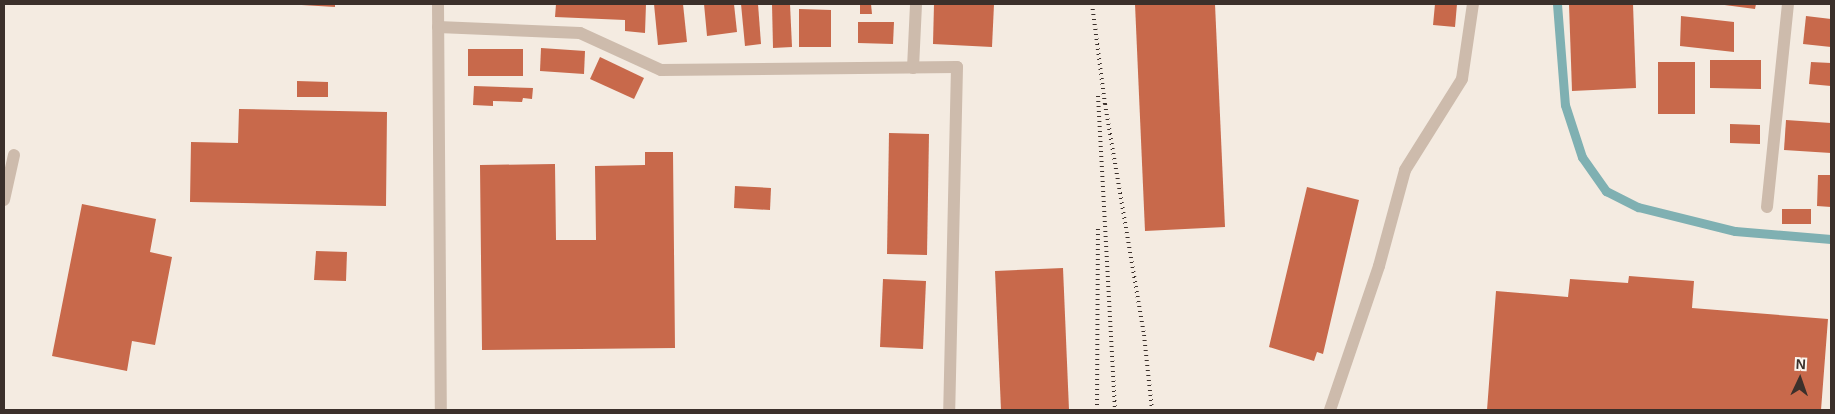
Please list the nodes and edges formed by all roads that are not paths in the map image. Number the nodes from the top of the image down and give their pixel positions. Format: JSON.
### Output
{"nodes":[{"id":1,"x":438,"y":4,"type":"edge"},
{"id":2,"x":916,"y":4,"type":"edge"},
{"id":3,"x":1472,"y":4,"type":"edge"},
{"id":4,"x":1788,"y":4,"type":"edge"},
{"id":5,"x":438,"y":27,"type":"junction"},
{"id":6,"x":913,"y":68,"type":"junction"},
{"id":7,"x":14,"y":155,"type":"dead end"},
{"id":8,"x":4,"y":200,"type":"edge"},
{"id":9,"x":1767,"y":207,"type":"dead end"},
{"id":10,"x":441,"y":410,"type":"edge"},
{"id":11,"x":949,"y":410,"type":"edge"},
{"id":12,"x":1330,"y":410,"type":"edge"}],
"edges":[{"from":1,"to":5,"type":"street"},
{"from":2,"to":6,"type":"street"},
{"from":3,"to":12,"type":"street"},
{"from":4,"to":9,"type":"street"},
{"from":5,"to":6,"type":"street"},
{"from":5,"to":10,"type":"street"},
{"from":6,"to":11,"type":"street"},
{"from":7,"to":8,"type":"street"}]}
